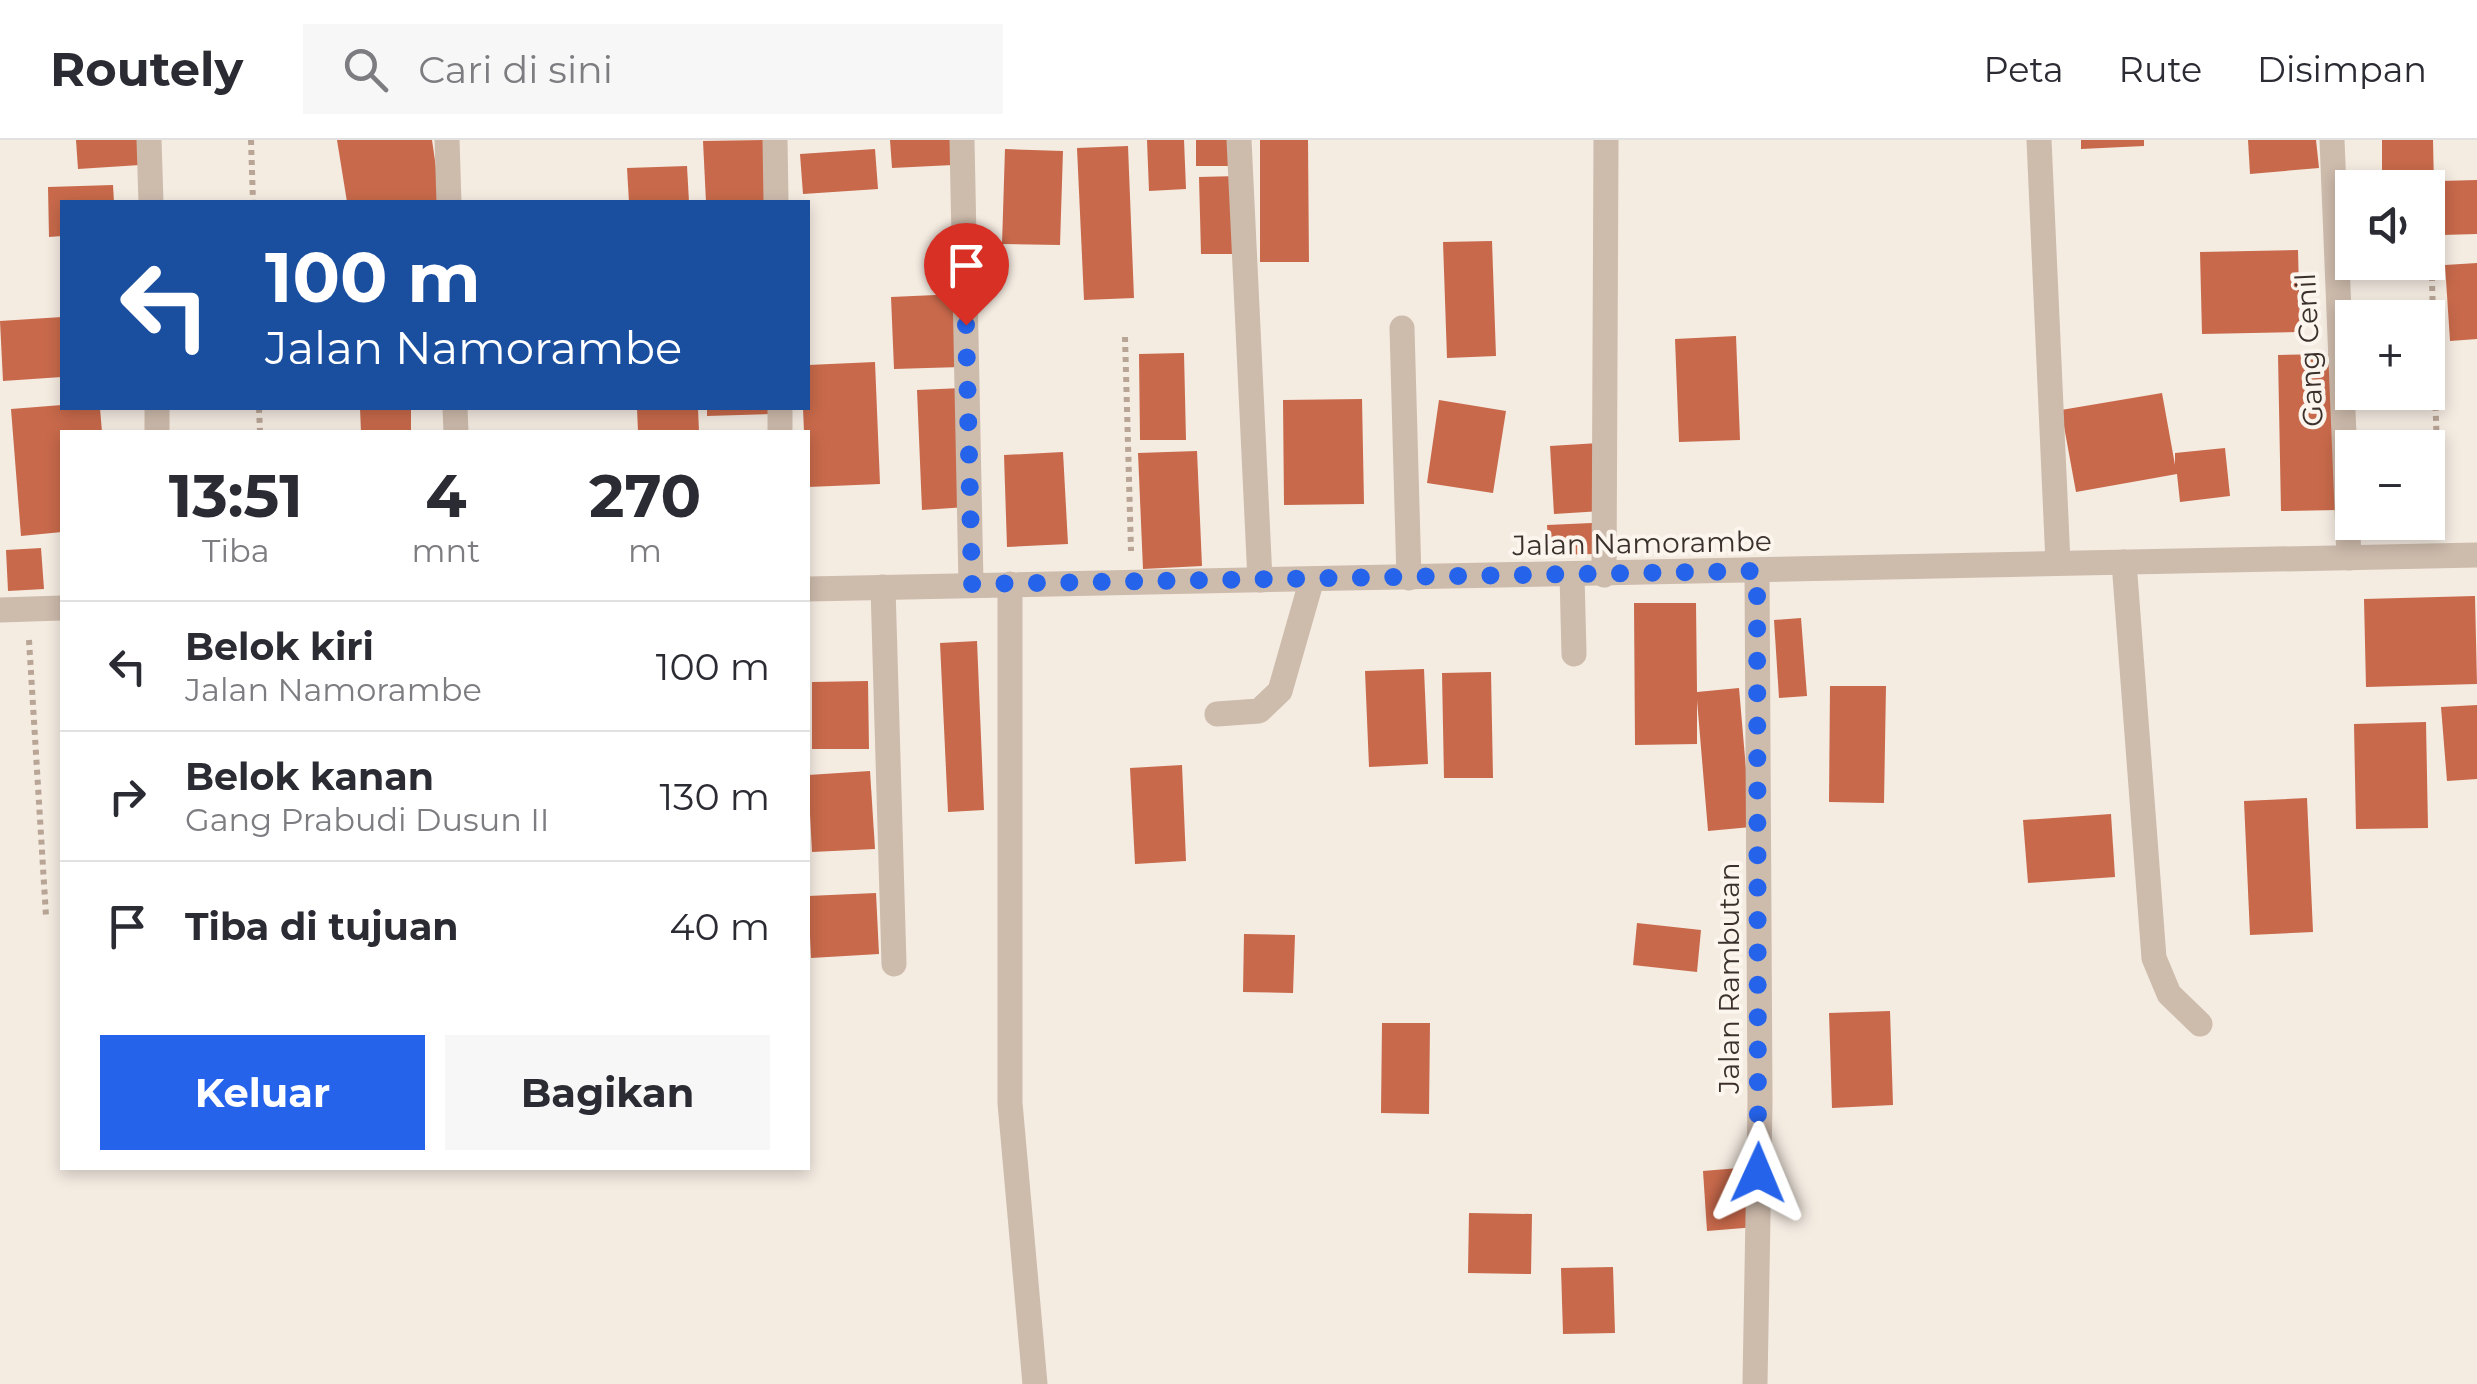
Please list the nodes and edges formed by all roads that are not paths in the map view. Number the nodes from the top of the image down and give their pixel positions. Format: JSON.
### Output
{"nodes":[{"id":1,"x":149,"y":140,"type":"edge"},
{"id":2,"x":446,"y":140,"type":"edge"},
{"id":3,"x":775,"y":140,"type":"edge"},
{"id":4,"x":962,"y":140,"type":"edge"},
{"id":5,"x":1239,"y":140,"type":"edge"},
{"id":6,"x":1606,"y":140,"type":"edge"},
{"id":7,"x":2038,"y":140,"type":"edge"},
{"id":8,"x":2332,"y":140,"type":"edge"},
{"id":9,"x":150,"y":200,"type":"edge"},
{"id":10,"x":449,"y":200,"type":"edge"},
{"id":11,"x":776,"y":200,"type":"edge"},
{"id":12,"x":1402,"y":328,"type":"dead end"},
{"id":13,"x":2477,"y":555,"type":"edge"},
{"id":14,"x":2349,"y":558,"type":"junction"},
{"id":15,"x":2124,"y":562,"type":"junction"},
{"id":16,"x":2058,"y":563,"type":"junction"},
{"id":17,"x":1757,"y":571,"type":"junction"},
{"id":18,"x":1604,"y":574,"type":"junction"},
{"id":19,"x":1572,"y":576,"type":"junction"},
{"id":20,"x":1409,"y":578,"type":"junction"},
{"id":21,"x":1260,"y":580,"type":"junction"},
{"id":22,"x":1312,"y":580,"type":"junction"},
{"id":23,"x":972,"y":584,"type":"junction"},
{"id":24,"x":1010,"y":584,"type":"junction"},
{"id":25,"x":882,"y":587,"type":"junction"},
{"id":26,"x":810,"y":589,"type":"edge"},
{"id":27,"x":60,"y":608,"type":"edge"},
{"id":28,"x":0,"y":610,"type":"edge"},
{"id":29,"x":1574,"y":654,"type":"dead end"},
{"id":30,"x":1216,"y":714,"type":"dead end"},
{"id":31,"x":894,"y":964,"type":"dead end"},
{"id":32,"x":2200,"y":1024,"type":"dead end"},
{"id":33,"x":1034,"y":1384,"type":"edge"},
{"id":34,"x":1755,"y":1384,"type":"edge"}],
"edges":[{"from":1,"to":9,"type":"street"},
{"from":2,"to":10,"type":"street"},
{"from":3,"to":11,"type":"street"},
{"from":4,"to":23,"type":"street"},
{"from":5,"to":21,"type":"street"},
{"from":6,"to":18,"type":"street"},
{"from":7,"to":16,"type":"street"},
{"from":8,"to":14,"type":"street","name":"Gang Cenil"},
{"from":12,"to":20,"type":"street"},
{"from":13,"to":14,"type":"street","name":"Jalan Namorambe"},
{"from":14,"to":15,"type":"street","name":"Jalan Namorambe"},
{"from":15,"to":16,"type":"street","name":"Jalan Namorambe"},
{"from":15,"to":32,"type":"street"},
{"from":16,"to":17,"type":"street","name":"Jalan Namorambe"},
{"from":17,"to":18,"type":"street","name":"Jalan Namorambe"},
{"from":17,"to":34,"type":"street","name":"Jalan Rambutan"},
{"from":18,"to":19,"type":"street","name":"Jalan Namorambe"},
{"from":19,"to":20,"type":"street","name":"Jalan Namorambe"},
{"from":19,"to":29,"type":"street"},
{"from":20,"to":22,"type":"street","name":"Jalan Namorambe"},
{"from":21,"to":22,"type":"street","name":"Jalan Namorambe"},
{"from":21,"to":24,"type":"street","name":"Jalan Namorambe"},
{"from":22,"to":30,"type":"street"},
{"from":23,"to":24,"type":"street","name":"Jalan Namorambe"},
{"from":23,"to":25,"type":"street","name":"Jalan Namorambe"},
{"from":24,"to":33,"type":"street"},
{"from":25,"to":26,"type":"street","name":"Jalan Namorambe"},
{"from":25,"to":31,"type":"street"},
{"from":27,"to":28,"type":"street"}]}
